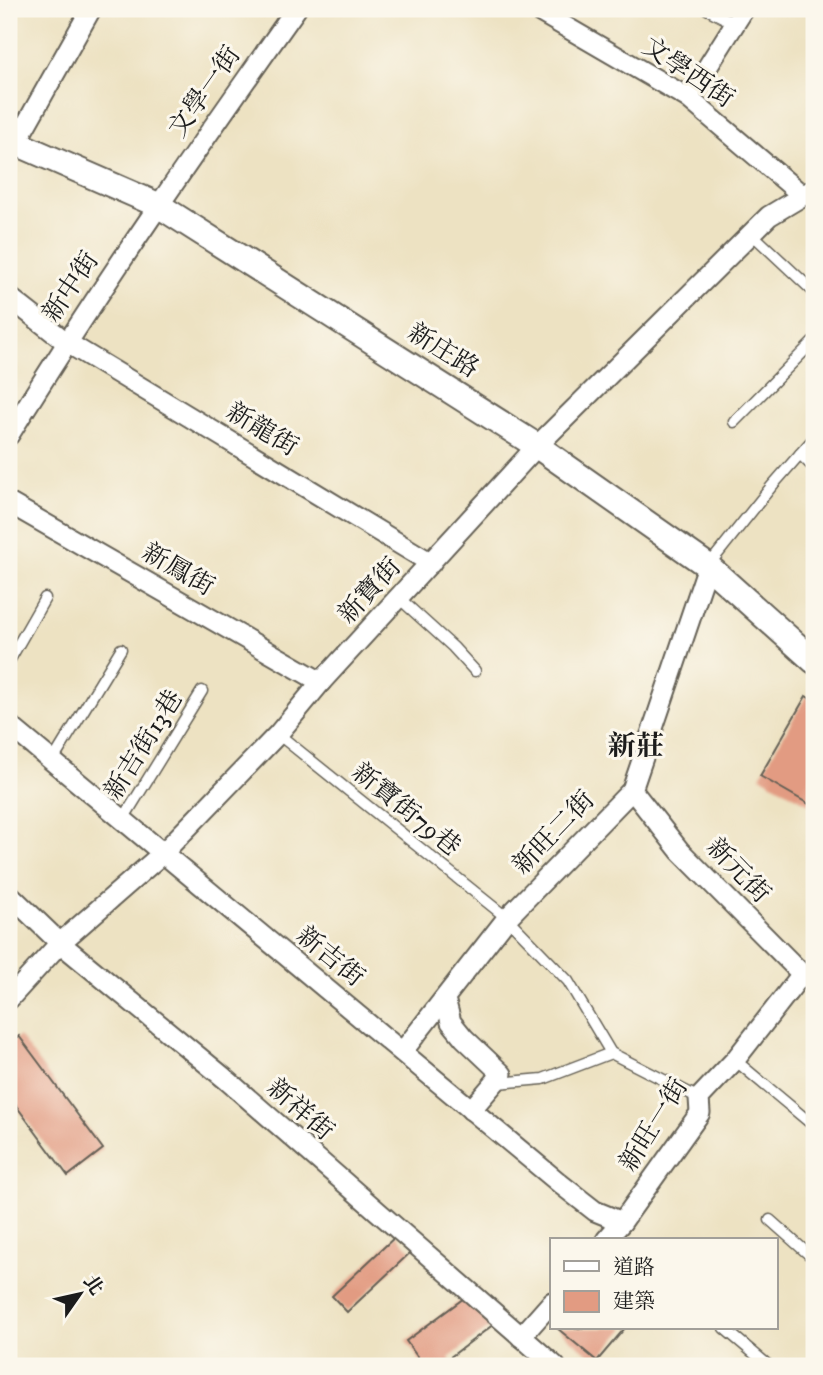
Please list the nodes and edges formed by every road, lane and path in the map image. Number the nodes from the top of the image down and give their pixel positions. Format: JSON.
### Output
{"nodes":[{"id":1,"x":91,"y":9,"type":"edge"},
{"id":2,"x":296,"y":9,"type":"edge"},
{"id":3,"x":535,"y":9,"type":"edge"},
{"id":4,"x":707,"y":9,"type":"edge"},
{"id":5,"x":739,"y":16,"type":"edge"},
{"id":6,"x":688,"y":98,"type":"junction"},
{"id":7,"x":11,"y":146,"type":"edge"},
{"id":8,"x":808,"y":192,"type":"edge"},
{"id":9,"x":158,"y":205,"type":"junction"},
{"id":10,"x":751,"y":233,"type":"junction"},
{"id":11,"x":814,"y":292,"type":"edge"},
{"id":12,"x":9,"y":297,"type":"edge"},
{"id":13,"x":814,"y":341,"type":"edge"},
{"id":14,"x":66,"y":342,"type":"junction"},
{"id":15,"x":734,"y":422,"type":"dead end"},
{"id":16,"x":9,"y":435,"type":"edge"},
{"id":17,"x":814,"y":438,"type":"edge"},
{"id":18,"x":537,"y":446,"type":"junction"},
{"id":19,"x":800,"y":454,"type":"junction"},
{"id":20,"x":814,"y":468,"type":"edge"},
{"id":21,"x":9,"y":503,"type":"edge"},
{"id":22,"x":431,"y":563,"type":"junction"},
{"id":23,"x":708,"y":566,"type":"junction"},
{"id":24,"x":45,"y":598,"type":"dead end"},
{"id":25,"x":399,"y":598,"type":"junction"},
{"id":26,"x":121,"y":649,"type":"dead end"},
{"id":27,"x":810,"y":654,"type":"edge"},
{"id":28,"x":9,"y":662,"type":"edge"},
{"id":29,"x":475,"y":671,"type":"dead end"},
{"id":30,"x":321,"y":682,"type":"junction"},
{"id":31,"x":202,"y":691,"type":"dead end"},
{"id":32,"x":9,"y":725,"type":"edge"},
{"id":33,"x":278,"y":734,"type":"junction"},
{"id":34,"x":52,"y":762,"type":"junction"},
{"id":35,"x":632,"y":790,"type":"junction"},
{"id":36,"x":122,"y":821,"type":"junction"},
{"id":37,"x":162,"y":854,"type":"junction"},
{"id":38,"x":9,"y":894,"type":"edge"},
{"id":39,"x":507,"y":918,"type":"junction"},
{"id":40,"x":60,"y":943,"type":"junction"},
{"id":41,"x":808,"y":977,"type":"edge"},
{"id":42,"x":9,"y":999,"type":"edge"},
{"id":43,"x":444,"y":999,"type":"junction"},
{"id":44,"x":403,"y":1051,"type":"junction"},
{"id":45,"x":611,"y":1053,"type":"junction"},
{"id":46,"x":735,"y":1060,"type":"junction"},
{"id":47,"x":496,"y":1083,"type":"junction"},
{"id":48,"x":699,"y":1098,"type":"junction"},
{"id":49,"x":471,"y":1110,"type":"junction"},
{"id":50,"x":814,"y":1126,"type":"edge"},
{"id":51,"x":770,"y":1220,"type":"dead end"},
{"id":52,"x":622,"y":1222,"type":"junction"},
{"id":53,"x":608,"y":1238,"type":"edge"},
{"id":54,"x":814,"y":1259,"type":"edge"},
{"id":55,"x":550,"y":1304,"type":"edge"},
{"id":56,"x":726,"y":1330,"type":"edge"},
{"id":57,"x":521,"y":1338,"type":"junction"},
{"id":58,"x":555,"y":1366,"type":"edge"},
{"id":59,"x":769,"y":1366,"type":"edge"}],
"edges":[{"from":1,"to":7,"type":"street"},
{"from":2,"to":9,"type":"street","name":"文學一街"},
{"from":3,"to":6,"type":"street","name":"文學西街"},
{"from":4,"to":5,"type":"lane"},
{"from":5,"to":6,"type":"street"},
{"from":6,"to":8,"type":"street","name":"文學西街"},
{"from":7,"to":9,"type":"street","name":"新庄路"},
{"from":8,"to":10,"type":"street","name":"新寶街"},
{"from":9,"to":14,"type":"street","name":"新中街"},
{"from":9,"to":18,"type":"street","name":"新庄路"},
{"from":10,"to":11,"type":"lane"},
{"from":10,"to":18,"type":"street","name":"新寶街"},
{"from":12,"to":14,"type":"street","name":"新龍街"},
{"from":13,"to":15,"type":"lane"},
{"from":14,"to":16,"type":"street","name":"新中街"},
{"from":14,"to":22,"type":"street","name":"新龍街"},
{"from":17,"to":19,"type":"lane"},
{"from":18,"to":22,"type":"street","name":"新寶街"},
{"from":18,"to":23,"type":"street","name":"新庄路"},
{"from":19,"to":20,"type":"lane"},
{"from":19,"to":23,"type":"lane"},
{"from":21,"to":30,"type":"street","name":"新鳳街"},
{"from":22,"to":25,"type":"street","name":"新寶街"},
{"from":23,"to":27,"type":"street","name":"新庄路"},
{"from":23,"to":35,"type":"street","name":"新旺二街"},
{"from":24,"to":28,"type":"lane"},
{"from":25,"to":29,"type":"lane"},
{"from":25,"to":30,"type":"street","name":"新寶街"},
{"from":26,"to":34,"type":"lane"},
{"from":30,"to":33,"type":"street","name":"新寶街"},
{"from":31,"to":36,"type":"lane","name":"新吉街13巷"},
{"from":32,"to":34,"type":"street","name":"新吉街"},
{"from":33,"to":37,"type":"street","name":"新寶街"},
{"from":33,"to":39,"type":"lane","name":"新寶街79巷"},
{"from":34,"to":36,"type":"street","name":"新吉街"},
{"from":35,"to":39,"type":"street","name":"新旺二街"},
{"from":35,"to":41,"type":"street","name":"新元街"},
{"from":36,"to":37,"type":"street","name":"新吉街"},
{"from":37,"to":40,"type":"street","name":"新寶街"},
{"from":37,"to":44,"type":"street","name":"新吉街"},
{"from":38,"to":40,"type":"street","name":"新祥街"},
{"from":39,"to":43,"type":"street","name":"新旺二街"},
{"from":39,"to":45,"type":"lane","name":"新寶街79巷"},
{"from":40,"to":42,"type":"street","name":"新寶街"},
{"from":40,"to":57,"type":"street","name":"新祥街"},
{"from":41,"to":46,"type":"street","name":"新旺一街"},
{"from":43,"to":44,"type":"street","name":"新旺二街"},
{"from":43,"to":47,"type":"street"},
{"from":44,"to":49,"type":"street","name":"新吉街"},
{"from":45,"to":47,"type":"lane"},
{"from":45,"to":48,"type":"lane"},
{"from":46,"to":48,"type":"street","name":"新旺一街"},
{"from":46,"to":50,"type":"lane"},
{"from":47,"to":49,"type":"street"},
{"from":48,"to":52,"type":"street","name":"新旺一街"},
{"from":49,"to":52,"type":"street","name":"新吉街"},
{"from":51,"to":54,"type":"lane"},
{"from":52,"to":53,"type":"street","name":"新旺一街"},
{"from":55,"to":57,"type":"street"},
{"from":56,"to":59,"type":"lane"},
{"from":57,"to":58,"type":"street","name":"新祥街"}]}
